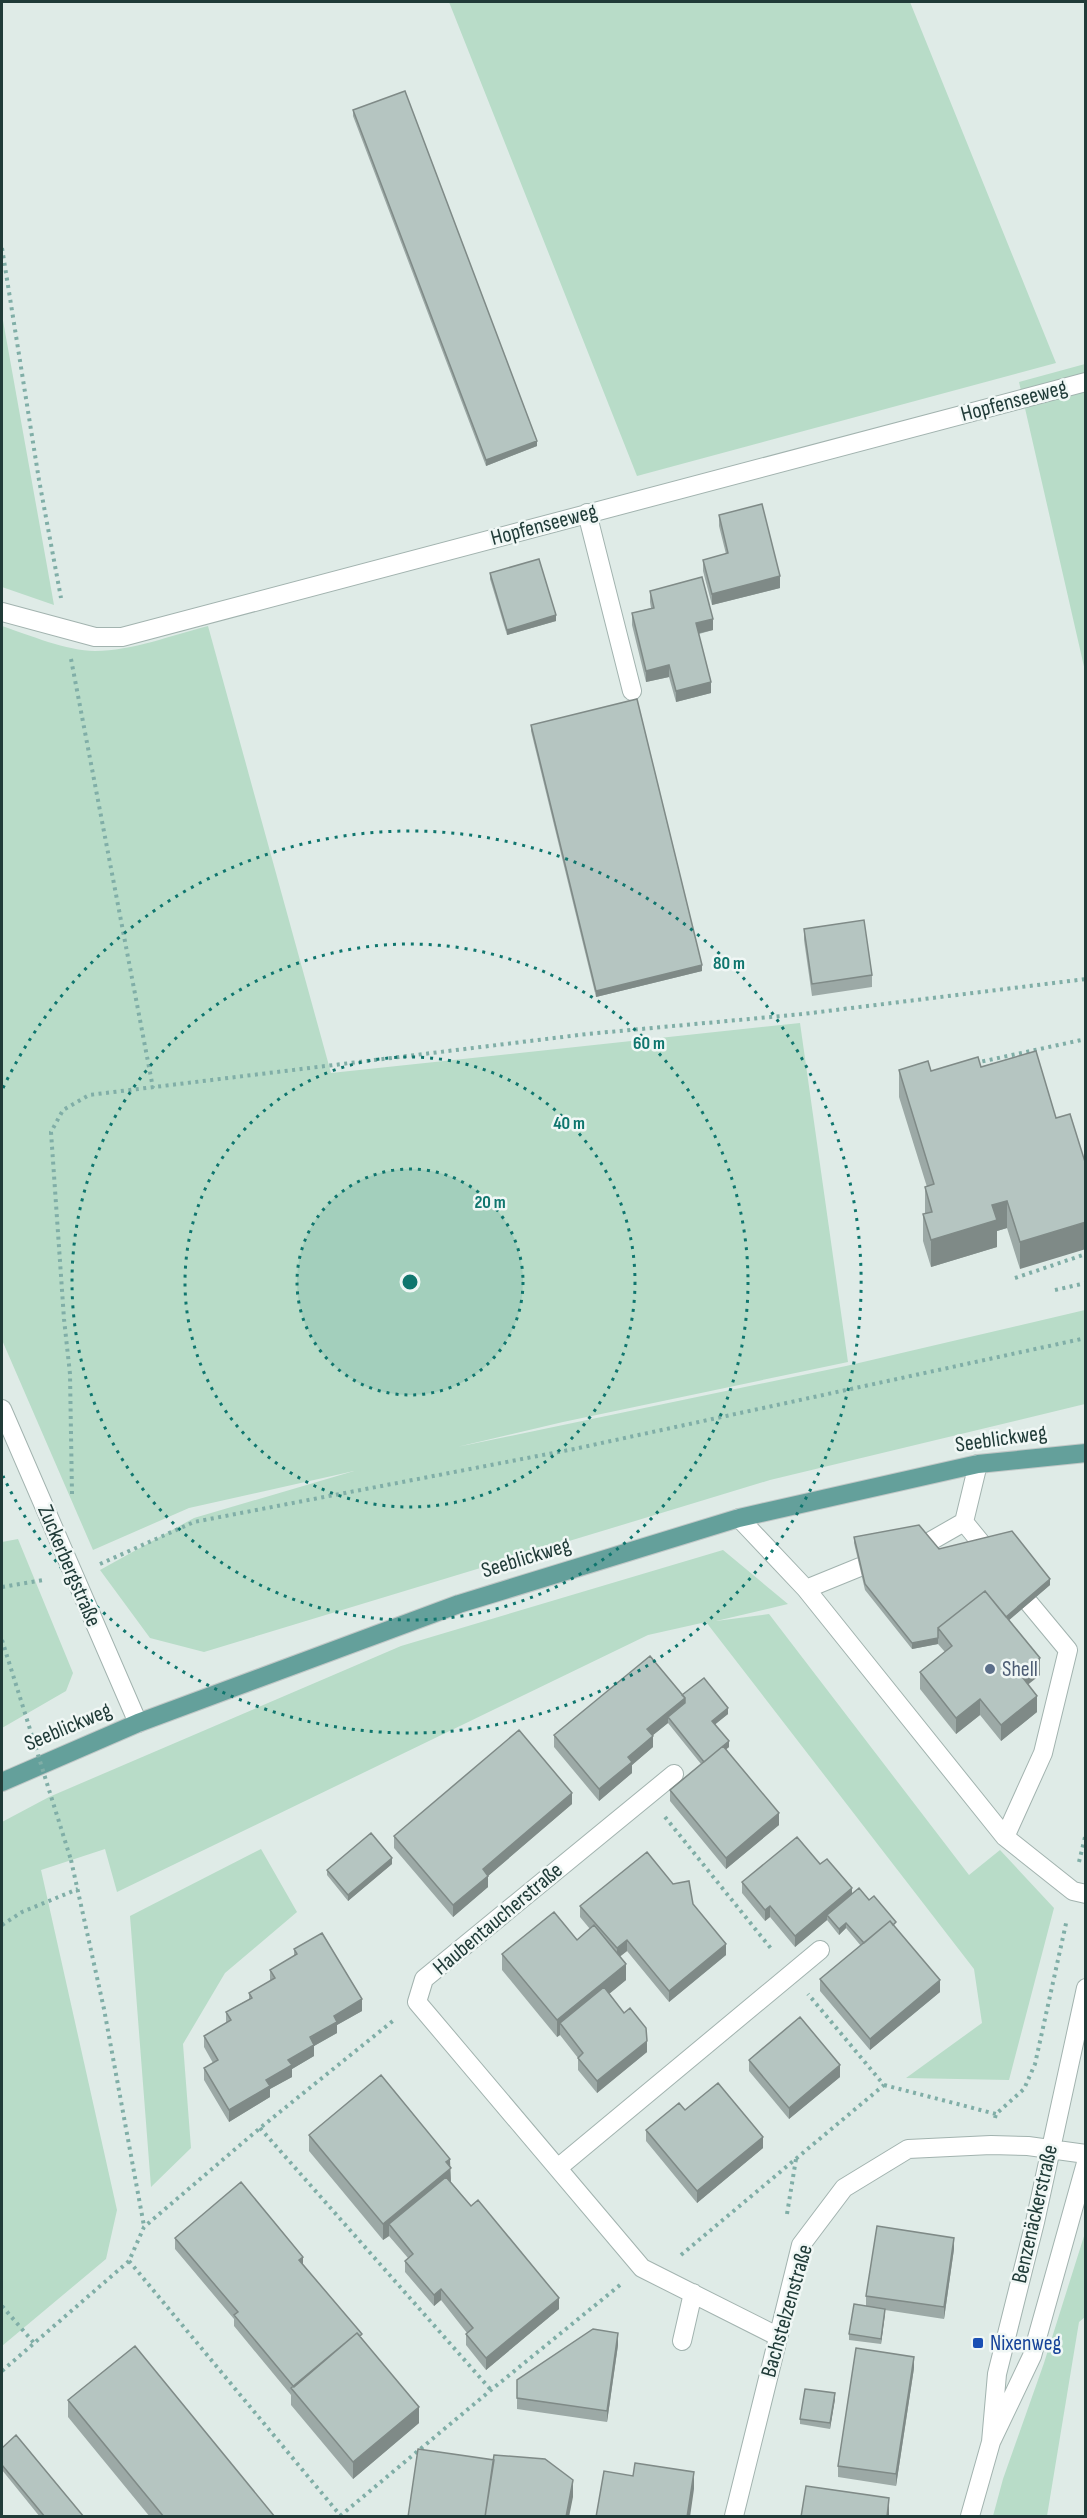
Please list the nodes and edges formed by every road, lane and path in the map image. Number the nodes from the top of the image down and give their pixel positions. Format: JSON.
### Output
{"nodes":[{"id":1,"x":2,"y":248,"type":"edge"},
{"id":2,"x":1086,"y":382,"type":"edge"},
{"id":3,"x":587,"y":513,"type":"junction"},
{"id":4,"x":2,"y":612,"type":"edge"},
{"id":5,"x":67,"y":631,"type":"junction"},
{"id":6,"x":632,"y":692,"type":"dead end"},
{"id":7,"x":1086,"y":980,"type":"edge"},
{"id":8,"x":1086,"y":1039,"type":"edge"},
{"id":9,"x":967,"y":1064,"type":"edge"},
{"id":10,"x":153,"y":1088,"type":"junction"},
{"id":11,"x":1086,"y":1254,"type":"edge"},
{"id":12,"x":1016,"y":1278,"type":"edge"},
{"id":13,"x":1085,"y":1284,"type":"edge"},
{"id":14,"x":1055,"y":1290,"type":"dead end"},
{"id":15,"x":1086,"y":1338,"type":"edge"},
{"id":16,"x":2,"y":1409,"type":"edge"},
{"id":17,"x":1086,"y":1453,"type":"edge"},
{"id":18,"x":978,"y":1464,"type":"junction"},
{"id":19,"x":72,"y":1505,"type":"dead end"},
{"id":20,"x":739,"y":1518,"type":"junction"},
{"id":21,"x":964,"y":1522,"type":"junction"},
{"id":22,"x":929,"y":1542,"type":"edge"},
{"id":23,"x":982,"y":1544,"type":"edge"},
{"id":24,"x":860,"y":1567,"type":"edge"},
{"id":25,"x":74,"y":1576,"type":"junction"},
{"id":26,"x":2,"y":1587,"type":"edge"},
{"id":27,"x":806,"y":1588,"type":"junction"},
{"id":28,"x":1029,"y":1603,"type":"edge"},
{"id":29,"x":2,"y":1640,"type":"edge"},
{"id":30,"x":138,"y":1723,"type":"junction"},
{"id":31,"x":674,"y":1774,"type":"dead end"},
{"id":32,"x":2,"y":1782,"type":"edge"},
{"id":33,"x":648,"y":1795,"type":"junction"},
{"id":34,"x":1086,"y":1833,"type":"edge"},
{"id":35,"x":1005,"y":1837,"type":"junction"},
{"id":36,"x":78,"y":1889,"type":"junction"},
{"id":37,"x":1079,"y":1893,"type":"edge"},
{"id":38,"x":2,"y":1925,"type":"edge"},
{"id":39,"x":820,"y":1950,"type":"dead end"},
{"id":40,"x":792,"y":1974,"type":"junction"},
{"id":41,"x":1086,"y":1988,"type":"edge"},
{"id":42,"x":417,"y":2002,"type":"junction"},
{"id":43,"x":884,"y":2085,"type":"junction"},
{"id":44,"x":996,"y":2114,"type":"junction"},
{"id":45,"x":260,"y":2128,"type":"junction"},
{"id":46,"x":991,"y":2145,"type":"junction"},
{"id":47,"x":1051,"y":2149,"type":"junction"},
{"id":48,"x":1086,"y":2154,"type":"edge"},
{"id":49,"x":1086,"y":2163,"type":"edge"},
{"id":50,"x":559,"y":2167,"type":"junction"},
{"id":51,"x":144,"y":2227,"type":"junction"},
{"id":52,"x":129,"y":2261,"type":"junction"},
{"id":53,"x":642,"y":2268,"type":"junction"},
{"id":54,"x":663,"y":2278,"type":"junction"},
{"id":55,"x":693,"y":2293,"type":"junction"},
{"id":56,"x":2,"y":2306,"type":"edge"},
{"id":57,"x":777,"y":2336,"type":"junction"},
{"id":58,"x":682,"y":2341,"type":"dead end"},
{"id":59,"x":34,"y":2343,"type":"junction"},
{"id":60,"x":2,"y":2371,"type":"edge"},
{"id":61,"x":491,"y":2390,"type":"junction"},
{"id":62,"x":991,"y":2442,"type":"junction"},
{"id":63,"x":340,"y":2516,"type":"edge"},
{"id":64,"x":734,"y":2517,"type":"edge"},
{"id":65,"x":970,"y":2517,"type":"edge"}],
"edges":[{"from":1,"to":5,"type":"path"},
{"from":2,"to":3,"type":"street","name":"Hopfenseeweg"},
{"from":3,"to":5,"type":"street","name":"Hopfenseeweg"},
{"from":3,"to":6,"type":"street"},
{"from":4,"to":5,"type":"street","name":"Hopfenseeweg"},
{"from":5,"to":10,"type":"path"},
{"from":7,"to":10,"type":"path"},
{"from":8,"to":9,"type":"path"},
{"from":10,"to":19,"type":"path"},
{"from":11,"to":12,"type":"path"},
{"from":13,"to":14,"type":"path"},
{"from":15,"to":25,"type":"path"},
{"from":16,"to":25,"type":"street","name":"Zuckerbergstraße"},
{"from":17,"to":18,"type":"main road","name":"Seeblickweg"},
{"from":18,"to":20,"type":"main road","name":"Seeblickweg"},
{"from":18,"to":21,"type":"street"},
{"from":20,"to":27,"type":"street"},
{"from":20,"to":30,"type":"main road","name":"Seeblickweg"},
{"from":21,"to":22,"type":"street"},
{"from":21,"to":23,"type":"street"},
{"from":24,"to":27,"type":"street"},
{"from":25,"to":26,"type":"path"},
{"from":25,"to":30,"type":"street","name":"Zuckerbergstraße"},
{"from":27,"to":35,"type":"street"},
{"from":28,"to":35,"type":"street"},
{"from":29,"to":36,"type":"path","bridge":true},
{"from":30,"to":32,"type":"main road","name":"Seeblickweg"},
{"from":31,"to":33,"type":"street","name":"Haubentaucherstraße"},
{"from":33,"to":40,"type":"path"},
{"from":33,"to":42,"type":"street","name":"Haubentaucherstraße"},
{"from":34,"to":37,"type":"path"},
{"from":35,"to":37,"type":"street"},
{"from":36,"to":38,"type":"path"},
{"from":36,"to":51,"type":"path"},
{"from":37,"to":44,"type":"path"},
{"from":39,"to":40,"type":"street"},
{"from":40,"to":43,"type":"path"},
{"from":40,"to":50,"type":"street"},
{"from":41,"to":47,"type":"street","name":"Benzenäckerstraße"},
{"from":42,"to":45,"type":"path"},
{"from":42,"to":50,"type":"street"},
{"from":43,"to":44,"type":"path"},
{"from":43,"to":54,"type":"path"},
{"from":44,"to":46,"type":"path"},
{"from":45,"to":51,"type":"path"},
{"from":45,"to":61,"type":"path"},
{"from":46,"to":47,"type":"street","name":"Bachstelzenstraße"},
{"from":46,"to":57,"type":"street","name":"Bachstelzenstraße"},
{"from":47,"to":48,"type":"street","name":"Bachstelzenstraße"},
{"from":47,"to":62,"type":"street","name":"Benzenäckerstraße"},
{"from":49,"to":62,"type":"street","name":"Benzenäckerstraße"},
{"from":50,"to":53,"type":"street"},
{"from":51,"to":52,"type":"path"},
{"from":52,"to":59,"type":"path"},
{"from":52,"to":63,"type":"path"},
{"from":53,"to":54,"type":"street"},
{"from":53,"to":61,"type":"path"},
{"from":54,"to":55,"type":"street"},
{"from":55,"to":57,"type":"street"},
{"from":55,"to":58,"type":"street"},
{"from":56,"to":59,"type":"path"},
{"from":57,"to":64,"type":"street","name":"Bachstelzenstraße"},
{"from":59,"to":60,"type":"path"},
{"from":61,"to":63,"type":"path"},
{"from":62,"to":65,"type":"street","name":"Benzenäckerstraße"}]}
